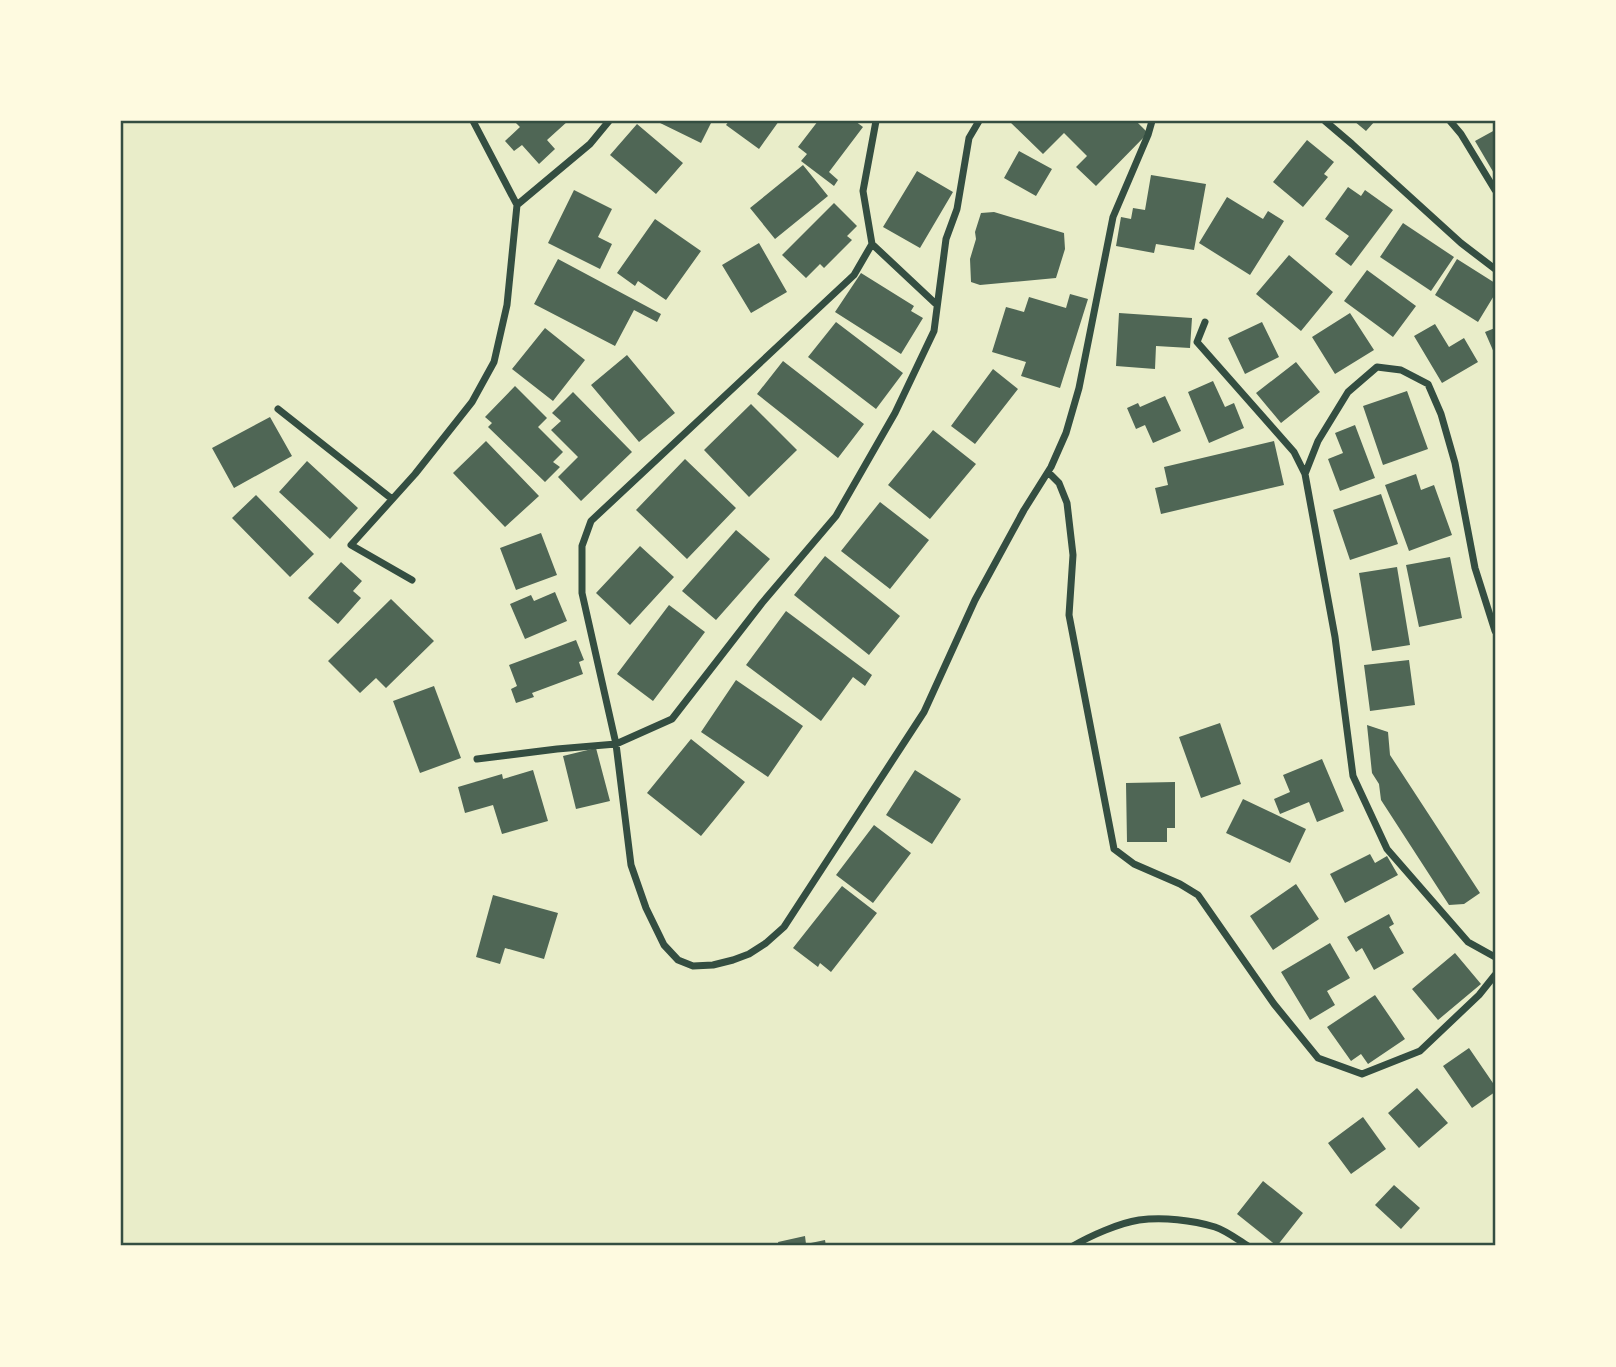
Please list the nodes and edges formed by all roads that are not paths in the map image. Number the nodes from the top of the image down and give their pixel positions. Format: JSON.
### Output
{"nodes":[{"id":1,"x":473,"y":121,"type":"edge"},
{"id":2,"x":609,"y":121,"type":"edge"},
{"id":3,"x":876,"y":121,"type":"edge"},
{"id":4,"x":979,"y":121,"type":"edge"},
{"id":5,"x":1152,"y":121,"type":"edge"},
{"id":6,"x":1325,"y":121,"type":"edge"},
{"id":7,"x":1450,"y":121,"type":"edge"},
{"id":8,"x":1495,"y":190,"type":"edge"},
{"id":9,"x":517,"y":205,"type":"junction"},
{"id":10,"x":872,"y":244,"type":"junction"},
{"id":11,"x":1495,"y":269,"type":"edge"},
{"id":12,"x":937,"y":305,"type":"junction"},
{"id":13,"x":1205,"y":322,"type":"dead end"},
{"id":14,"x":278,"y":409,"type":"dead end"},
{"id":15,"x":1048,"y":472,"type":"junction"},
{"id":16,"x":1305,"y":474,"type":"junction"},
{"id":17,"x":392,"y":499,"type":"junction"},
{"id":18,"x":412,"y":580,"type":"dead end"},
{"id":19,"x":1495,"y":631,"type":"edge"},
{"id":20,"x":615,"y":744,"type":"junction"},
{"id":21,"x":477,"y":759,"type":"dead end"},
{"id":22,"x":1495,"y":957,"type":"edge"},
{"id":23,"x":1495,"y":975,"type":"edge"},
{"id":24,"x":1073,"y":1246,"type":"edge"},
{"id":25,"x":1248,"y":1246,"type":"edge"}],
"edges":[{"from":1,"to":9,"type":"street"},
{"from":2,"to":9,"type":"street"},
{"from":3,"to":10,"type":"street"},
{"from":4,"to":12,"type":"street"},
{"from":5,"to":15,"type":"street"},
{"from":6,"to":11,"type":"street"},
{"from":7,"to":8,"type":"street"},
{"from":9,"to":17,"type":"street"},
{"from":10,"to":12,"type":"street"},
{"from":10,"to":20,"type":"street"},
{"from":12,"to":20,"type":"street"},
{"from":13,"to":16,"type":"street"},
{"from":14,"to":17,"type":"street"},
{"from":15,"to":20,"type":"street"},
{"from":15,"to":23,"type":"street"},
{"from":16,"to":19,"type":"street"},
{"from":16,"to":22,"type":"street"},
{"from":17,"to":18,"type":"street"},
{"from":20,"to":21,"type":"street"},
{"from":24,"to":25,"type":"street"}]}
